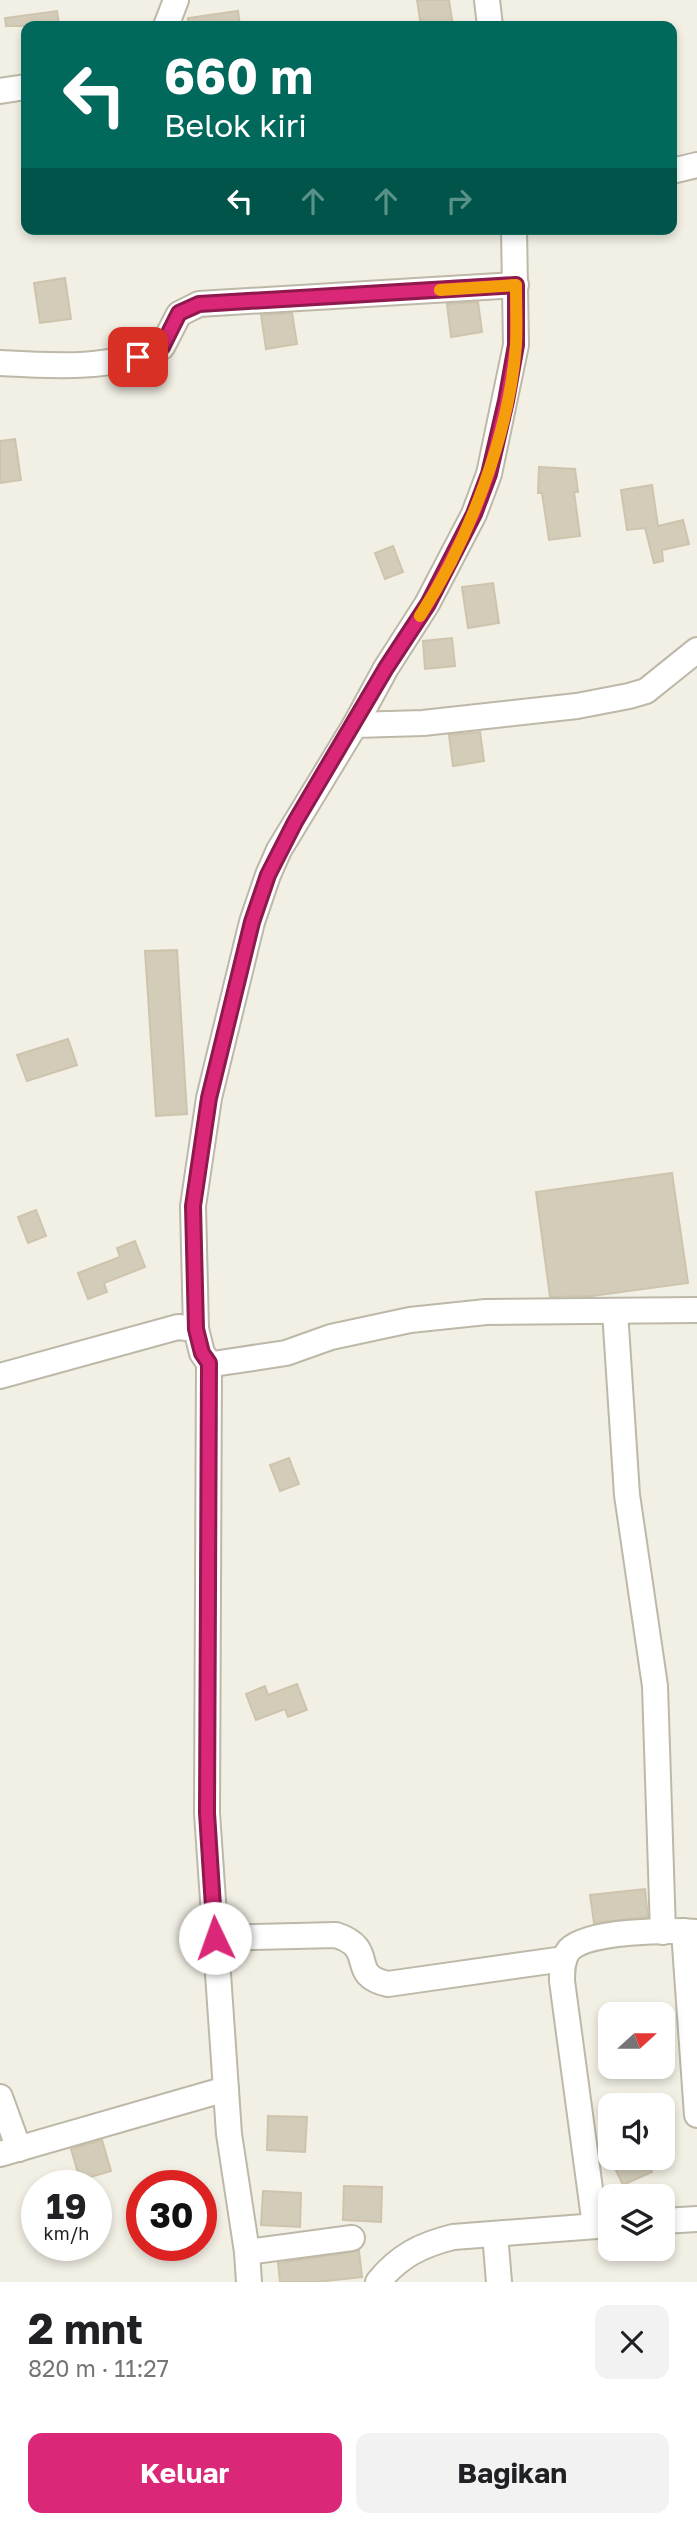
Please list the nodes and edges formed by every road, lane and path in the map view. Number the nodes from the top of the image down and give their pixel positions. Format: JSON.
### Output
{"nodes":[{"id":1,"x":176,"y":0,"type":"edge"},
{"id":2,"x":487,"y":0,"type":"edge"},
{"id":3,"x":168,"y":21,"type":"edge"},
{"id":4,"x":489,"y":21,"type":"edge"},
{"id":5,"x":21,"y":88,"type":"edge"},
{"id":6,"x":0,"y":91,"type":"edge"},
{"id":7,"x":697,"y":165,"type":"edge"},
{"id":8,"x":677,"y":170,"type":"edge"},
{"id":9,"x":514,"y":235,"type":"edge"},
{"id":10,"x":516,"y":285,"type":"junction"},
{"id":11,"x":0,"y":363,"type":"edge"},
{"id":12,"x":697,"y":650,"type":"edge"},
{"id":13,"x":355,"y":725,"type":"junction"},
{"id":14,"x":697,"y":1310,"type":"edge"},
{"id":15,"x":615,"y":1311,"type":"junction"},
{"id":16,"x":196,"y":1329,"type":"junction"},
{"id":17,"x":209,"y":1363,"type":"junction"},
{"id":18,"x":0,"y":1376,"type":"edge"},
{"id":19,"x":681,"y":1932,"type":"edge"},
{"id":20,"x":215,"y":1938,"type":"junction"},
{"id":21,"x":564,"y":1959,"type":"junction"},
{"id":22,"x":695,"y":2055,"type":"edge"},
{"id":23,"x":226,"y":2089,"type":"junction"},
{"id":24,"x":0,"y":2097,"type":"edge"},
{"id":25,"x":697,"y":2115,"type":"edge"},
{"id":26,"x":9,"y":2151,"type":"edge"},
{"id":27,"x":598,"y":2195,"type":"edge"},
{"id":28,"x":697,"y":2219,"type":"edge"},
{"id":29,"x":675,"y":2220,"type":"edge"},
{"id":30,"x":598,"y":2225,"type":"edge"},
{"id":31,"x":495,"y":2234,"type":"junction"},
{"id":32,"x":352,"y":2238,"type":"dead end"},
{"id":33,"x":247,"y":2252,"type":"junction"},
{"id":34,"x":249,"y":2282,"type":"edge"},
{"id":35,"x":378,"y":2282,"type":"edge"},
{"id":36,"x":499,"y":2282,"type":"edge"}],
"edges":[{"from":1,"to":3,"type":"street"},
{"from":2,"to":4,"type":"street"},
{"from":5,"to":6,"type":"street"},
{"from":7,"to":8,"type":"street"},
{"from":9,"to":10,"type":"street"},
{"from":10,"to":11,"type":"street"},
{"from":10,"to":13,"type":"street"},
{"from":12,"to":13,"type":"street"},
{"from":13,"to":16,"type":"street"},
{"from":14,"to":15,"type":"street"},
{"from":15,"to":17,"type":"street"},
{"from":15,"to":19,"type":"street"},
{"from":16,"to":17,"type":"street"},
{"from":16,"to":18,"type":"street"},
{"from":17,"to":20,"type":"street"},
{"from":19,"to":21,"type":"street"},
{"from":19,"to":22,"type":"street"},
{"from":20,"to":21,"type":"street"},
{"from":20,"to":23,"type":"street"},
{"from":21,"to":27,"type":"street"},
{"from":22,"to":25,"type":"street"},
{"from":23,"to":26,"type":"street"},
{"from":23,"to":33,"type":"street"},
{"from":24,"to":26,"type":"street"},
{"from":28,"to":29,"type":"street"},
{"from":30,"to":31,"type":"street"},
{"from":31,"to":35,"type":"street"},
{"from":31,"to":36,"type":"street"},
{"from":32,"to":33,"type":"street"},
{"from":33,"to":34,"type":"street"}]}
